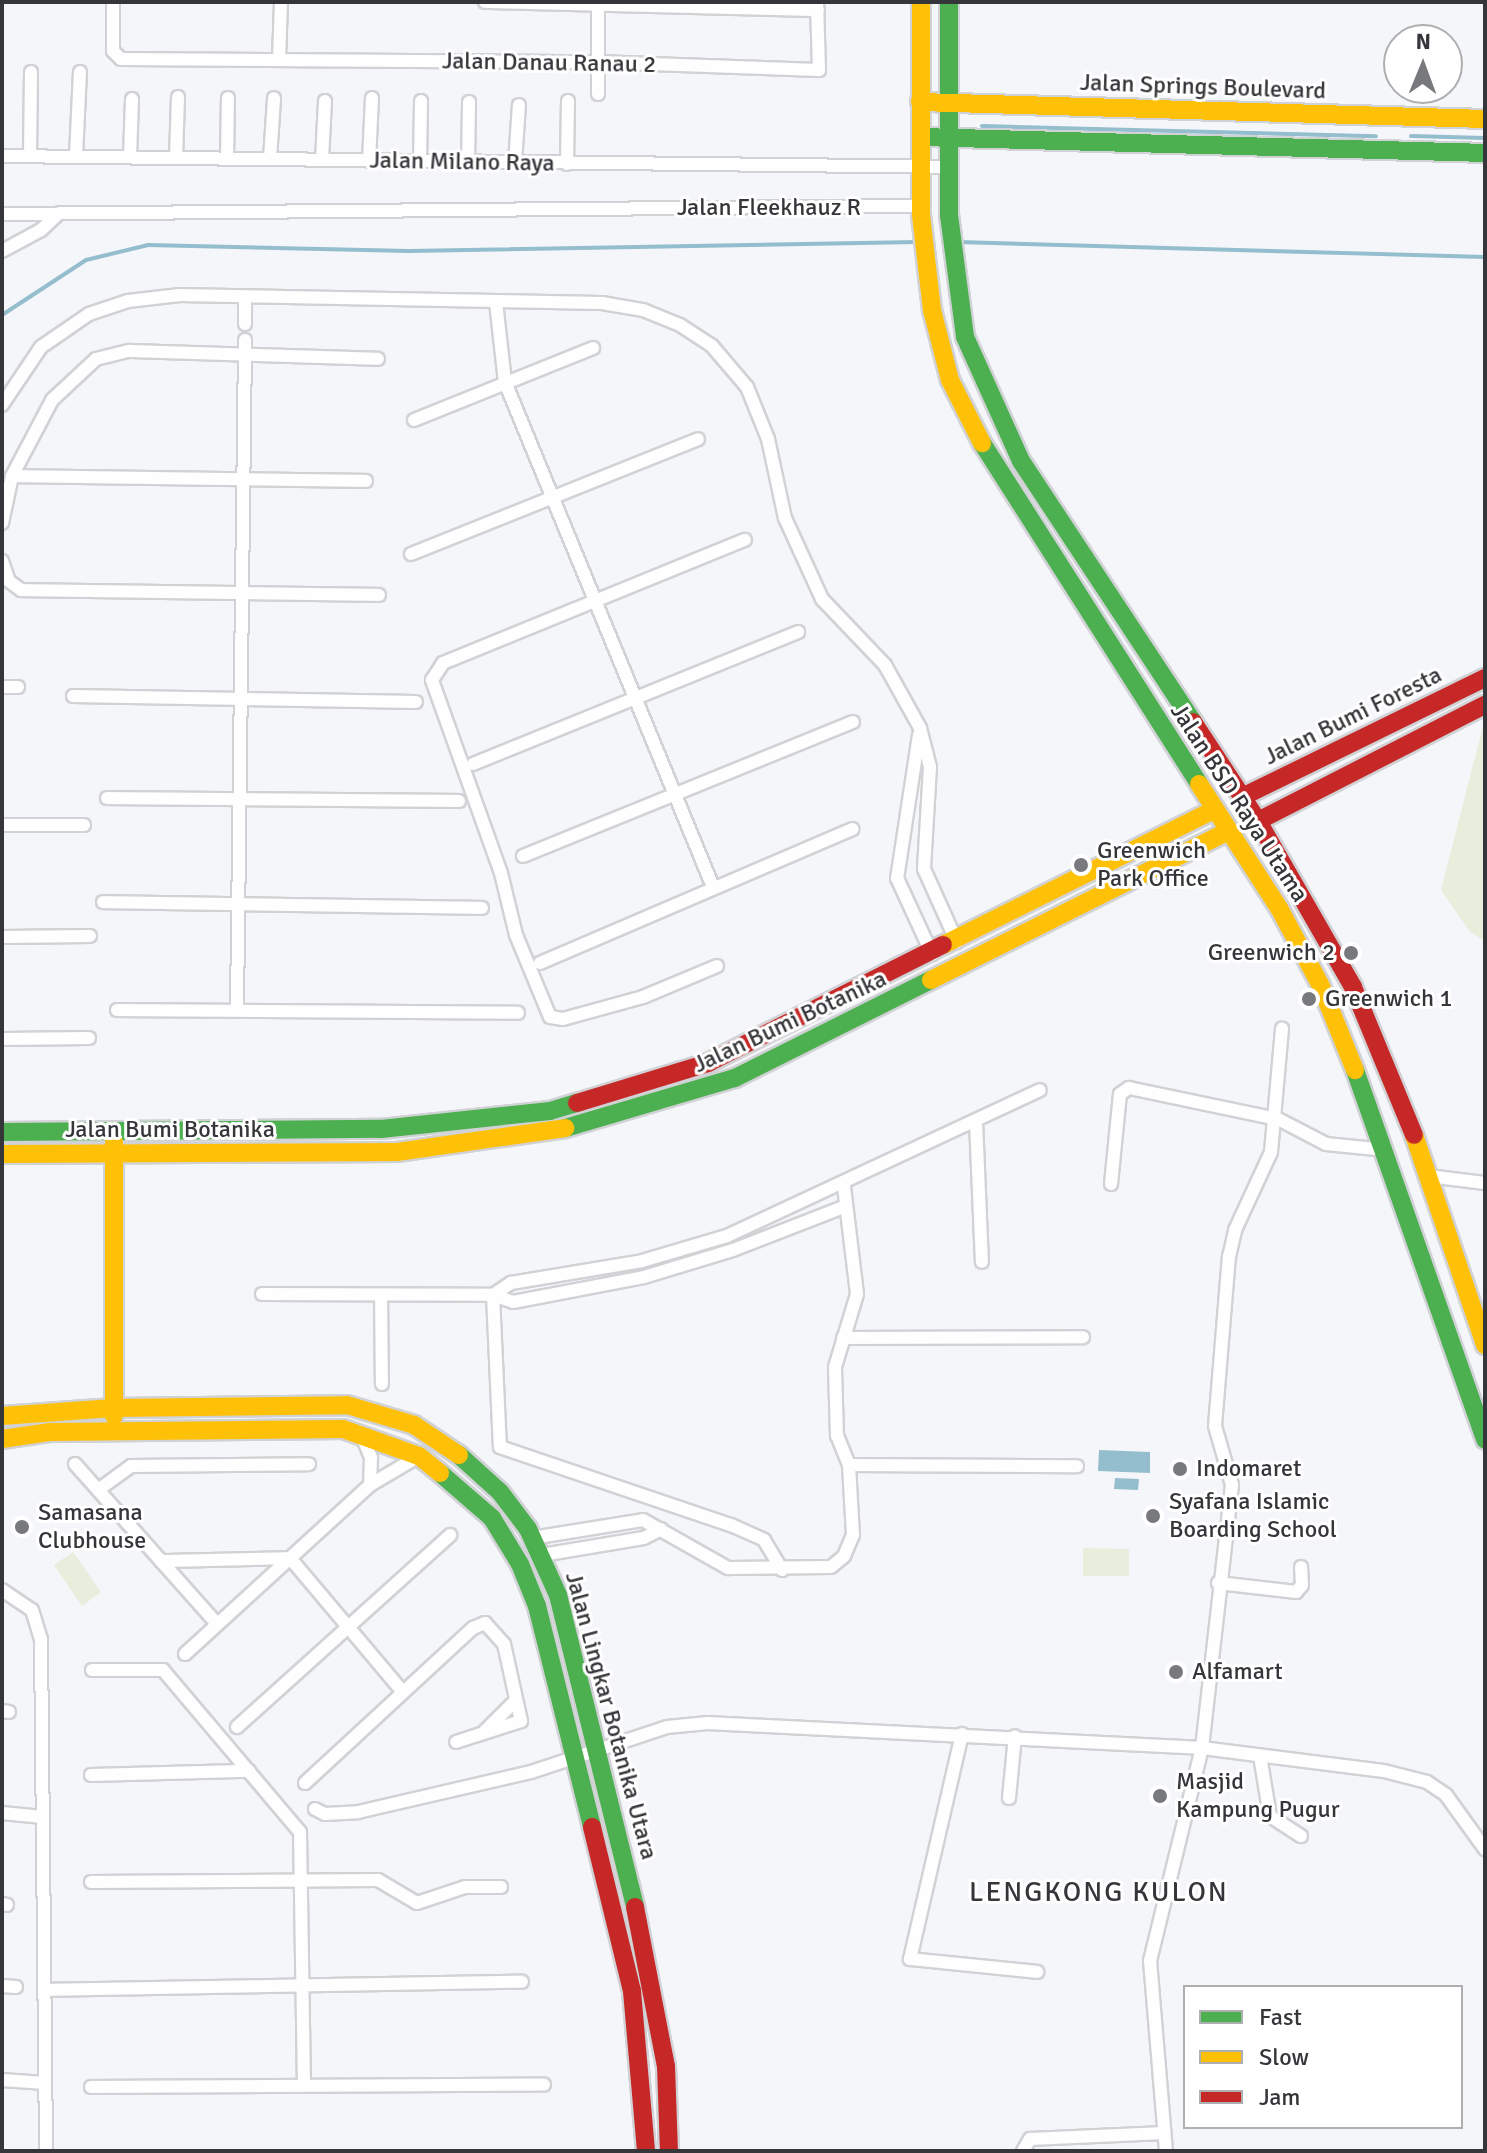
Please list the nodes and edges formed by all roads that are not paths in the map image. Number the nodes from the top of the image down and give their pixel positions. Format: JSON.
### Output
{"nodes":[{"id":1,"x":113,"y":2,"type":"edge"},
{"id":2,"x":281,"y":2,"type":"edge"},
{"id":3,"x":485,"y":2,"type":"edge"},
{"id":4,"x":921,"y":2,"type":"edge"},
{"id":5,"x":949,"y":2,"type":"edge"},
{"id":6,"x":598,"y":3,"type":"edge"},
{"id":7,"x":818,"y":6,"type":"edge"},
{"id":8,"x":279,"y":59,"type":"junction"},
{"id":9,"x":598,"y":62,"type":"junction"},
{"id":10,"x":31,"y":72,"type":"dead end"},
{"id":11,"x":80,"y":72,"type":"dead end"},
{"id":12,"x":598,"y":94,"type":"dead end"},
{"id":13,"x":178,"y":97,"type":"dead end"},
{"id":14,"x":228,"y":98,"type":"dead end"},
{"id":15,"x":274,"y":98,"type":"dead end"},
{"id":16,"x":372,"y":98,"type":"dead end"},
{"id":17,"x":132,"y":99,"type":"dead end"},
{"id":18,"x":325,"y":101,"type":"dead end"},
{"id":19,"x":421,"y":101,"type":"dead end"},
{"id":20,"x":568,"y":101,"type":"dead end"},
{"id":21,"x":469,"y":102,"type":"dead end"},
{"id":22,"x":920,"y":102,"type":"junction"},
{"id":23,"x":949,"y":103,"type":"junction"},
{"id":24,"x":519,"y":105,"type":"dead end"},
{"id":25,"x":1394,"y":116,"type":"junction"},
{"id":26,"x":1485,"y":119,"type":"edge"},
{"id":27,"x":921,"y":137,"type":"junction"},
{"id":28,"x":950,"y":140,"type":"junction"},
{"id":29,"x":1393,"y":151,"type":"junction"},
{"id":30,"x":1485,"y":153,"type":"edge"},
{"id":31,"x":30,"y":155,"type":"junction"},
{"id":32,"x":2,"y":156,"type":"edge"},
{"id":33,"x":76,"y":156,"type":"junction"},
{"id":34,"x":130,"y":157,"type":"junction"},
{"id":35,"x":176,"y":158,"type":"junction"},
{"id":36,"x":227,"y":159,"type":"junction"},
{"id":37,"x":270,"y":159,"type":"junction"},
{"id":38,"x":322,"y":160,"type":"junction"},
{"id":39,"x":369,"y":161,"type":"junction"},
{"id":40,"x":420,"y":161,"type":"junction"},
{"id":41,"x":468,"y":162,"type":"junction"},
{"id":42,"x":515,"y":163,"type":"junction"},
{"id":43,"x":567,"y":164,"type":"junction"},
{"id":44,"x":922,"y":167,"type":"junction"},
{"id":45,"x":950,"y":167,"type":"junction"},
{"id":46,"x":920,"y":211,"type":"junction"},
{"id":47,"x":59,"y":213,"type":"junction"},
{"id":48,"x":2,"y":214,"type":"edge"},
{"id":49,"x":2,"y":251,"type":"edge"},
{"id":50,"x":245,"y":298,"type":"junction"},
{"id":51,"x":496,"y":302,"type":"junction"},
{"id":52,"x":245,"y":324,"type":"dead end"},
{"id":53,"x":245,"y":340,"type":"dead end"},
{"id":54,"x":593,"y":348,"type":"dead end"},
{"id":55,"x":245,"y":356,"type":"junction"},
{"id":56,"x":378,"y":359,"type":"dead end"},
{"id":57,"x":505,"y":382,"type":"junction"},
{"id":58,"x":2,"y":405,"type":"edge"},
{"id":59,"x":414,"y":420,"type":"dead end"},
{"id":60,"x":698,"y":439,"type":"dead end"},
{"id":61,"x":12,"y":476,"type":"junction"},
{"id":62,"x":243,"y":480,"type":"junction"},
{"id":63,"x":366,"y":481,"type":"dead end"},
{"id":64,"x":554,"y":495,"type":"junction"},
{"id":65,"x":2,"y":523,"type":"edge"},
{"id":66,"x":745,"y":540,"type":"dead end"},
{"id":67,"x":411,"y":554,"type":"dead end"},
{"id":68,"x":2,"y":561,"type":"edge"},
{"id":69,"x":242,"y":593,"type":"junction"},
{"id":70,"x":379,"y":595,"type":"dead end"},
{"id":71,"x":595,"y":600,"type":"junction"},
{"id":72,"x":798,"y":632,"type":"dead end"},
{"id":73,"x":1485,"y":678,"type":"edge"},
{"id":74,"x":2,"y":687,"type":"edge"},
{"id":75,"x":18,"y":687,"type":"dead end"},
{"id":76,"x":73,"y":696,"type":"dead end"},
{"id":77,"x":638,"y":696,"type":"junction"},
{"id":78,"x":241,"y":697,"type":"junction"},
{"id":79,"x":416,"y":702,"type":"dead end"},
{"id":80,"x":1485,"y":705,"type":"edge"},
{"id":81,"x":853,"y":722,"type":"dead end"},
{"id":82,"x":920,"y":728,"type":"junction"},
{"id":83,"x":473,"y":764,"type":"dead end"},
{"id":84,"x":676,"y":794,"type":"junction"},
{"id":85,"x":1242,"y":797,"type":"junction"},
{"id":86,"x":107,"y":798,"type":"dead end"},
{"id":87,"x":237,"y":799,"type":"junction"},
{"id":88,"x":459,"y":801,"type":"dead end"},
{"id":89,"x":1214,"y":810,"type":"junction"},
{"id":90,"x":1258,"y":821,"type":"junction"},
{"id":91,"x":2,"y":825,"type":"edge"},
{"id":92,"x":84,"y":825,"type":"dead end"},
{"id":93,"x":852,"y":829,"type":"dead end"},
{"id":94,"x":1229,"y":831,"type":"junction"},
{"id":95,"x":523,"y":856,"type":"dead end"},
{"id":96,"x":713,"y":887,"type":"junction"},
{"id":97,"x":103,"y":902,"type":"dead end"},
{"id":98,"x":237,"y":904,"type":"junction"},
{"id":99,"x":482,"y":908,"type":"dead end"},
{"id":100,"x":90,"y":936,"type":"dead end"},
{"id":101,"x":2,"y":937,"type":"edge"},
{"id":102,"x":957,"y":942,"type":"junction"},
{"id":103,"x":932,"y":954,"type":"junction"},
{"id":104,"x":540,"y":963,"type":"dead end"},
{"id":105,"x":717,"y":966,"type":"dead end"},
{"id":106,"x":237,"y":1008,"type":"junction"},
{"id":107,"x":117,"y":1010,"type":"dead end"},
{"id":108,"x":518,"y":1013,"type":"dead end"},
{"id":109,"x":1282,"y":1028,"type":"dead end"},
{"id":110,"x":89,"y":1038,"type":"dead end"},
{"id":111,"x":2,"y":1039,"type":"edge"},
{"id":112,"x":678,"y":1074,"type":"junction"},
{"id":113,"x":1040,"y":1090,"type":"dead end"},
{"id":114,"x":687,"y":1097,"type":"junction"},
{"id":115,"x":1278,"y":1119,"type":"junction"},
{"id":116,"x":976,"y":1121,"type":"junction"},
{"id":117,"x":114,"y":1130,"type":"junction"},
{"id":118,"x":2,"y":1132,"type":"edge"},
{"id":119,"x":1386,"y":1150,"type":"junction"},
{"id":120,"x":2,"y":1154,"type":"edge"},
{"id":121,"x":114,"y":1155,"type":"junction"},
{"id":122,"x":1428,"y":1176,"type":"junction"},
{"id":123,"x":1485,"y":1183,"type":"edge"},
{"id":124,"x":1111,"y":1184,"type":"dead end"},
{"id":125,"x":844,"y":1186,"type":"junction"},
{"id":126,"x":846,"y":1206,"type":"junction"},
{"id":127,"x":982,"y":1262,"type":"dead end"},
{"id":128,"x":262,"y":1294,"type":"dead end"},
{"id":129,"x":381,"y":1295,"type":"junction"},
{"id":130,"x":493,"y":1295,"type":"junction"},
{"id":131,"x":1083,"y":1337,"type":"dead end"},
{"id":132,"x":843,"y":1338,"type":"junction"},
{"id":133,"x":1485,"y":1345,"type":"edge"},
{"id":134,"x":382,"y":1384,"type":"dead end"},
{"id":135,"x":114,"y":1408,"type":"junction"},
{"id":136,"x":2,"y":1416,"type":"edge"},
{"id":137,"x":114,"y":1431,"type":"junction"},
{"id":138,"x":360,"y":1432,"type":"junction"},
{"id":139,"x":2,"y":1439,"type":"edge"},
{"id":140,"x":1485,"y":1440,"type":"edge"},
{"id":141,"x":419,"y":1456,"type":"junction"},
{"id":142,"x":75,"y":1464,"type":"dead end"},
{"id":143,"x":309,"y":1464,"type":"dead end"},
{"id":144,"x":849,"y":1465,"type":"junction"},
{"id":145,"x":1077,"y":1466,"type":"dead end"},
{"id":146,"x":370,"y":1485,"type":"junction"},
{"id":147,"x":98,"y":1490,"type":"junction"},
{"id":148,"x":661,"y":1529,"type":"junction"},
{"id":149,"x":450,"y":1535,"type":"dead end"},
{"id":150,"x":532,"y":1538,"type":"junction"},
{"id":151,"x":542,"y":1555,"type":"junction"},
{"id":152,"x":290,"y":1558,"type":"junction"},
{"id":153,"x":161,"y":1561,"type":"junction"},
{"id":154,"x":1301,"y":1567,"type":"dead end"},
{"id":155,"x":782,"y":1570,"type":"junction"},
{"id":156,"x":1218,"y":1583,"type":"junction"},
{"id":157,"x":2,"y":1590,"type":"edge"},
{"id":158,"x":217,"y":1624,"type":"junction"},
{"id":159,"x":348,"y":1627,"type":"junction"},
{"id":160,"x":185,"y":1654,"type":"dead end"},
{"id":161,"x":92,"y":1670,"type":"dead end"},
{"id":162,"x":403,"y":1692,"type":"junction"},
{"id":163,"x":516,"y":1700,"type":"junction"},
{"id":164,"x":237,"y":1727,"type":"dead end"},
{"id":165,"x":482,"y":1734,"type":"junction"},
{"id":166,"x":962,"y":1734,"type":"junction"},
{"id":167,"x":1015,"y":1736,"type":"junction"},
{"id":168,"x":456,"y":1742,"type":"dead end"},
{"id":169,"x":1202,"y":1748,"type":"junction"},
{"id":170,"x":599,"y":1752,"type":"junction"},
{"id":171,"x":1260,"y":1756,"type":"junction"},
{"id":172,"x":575,"y":1759,"type":"junction"},
{"id":173,"x":249,"y":1771,"type":"junction"},
{"id":174,"x":91,"y":1775,"type":"dead end"},
{"id":175,"x":305,"y":1783,"type":"dead end"},
{"id":176,"x":1009,"y":1798,"type":"dead end"},
{"id":177,"x":315,"y":1809,"type":"dead end"},
{"id":178,"x":2,"y":1813,"type":"edge"},
{"id":179,"x":43,"y":1817,"type":"junction"},
{"id":180,"x":1301,"y":1836,"type":"dead end"},
{"id":181,"x":1485,"y":1849,"type":"edge"},
{"id":182,"x":303,"y":1880,"type":"junction"},
{"id":183,"x":91,"y":1882,"type":"dead end"},
{"id":184,"x":501,"y":1887,"type":"dead end"},
{"id":185,"x":1037,"y":1972,"type":"dead end"},
{"id":186,"x":522,"y":1982,"type":"dead end"},
{"id":187,"x":304,"y":1986,"type":"junction"},
{"id":188,"x":45,"y":1990,"type":"junction"},
{"id":189,"x":666,"y":2066,"type":"junction"},
{"id":190,"x":642,"y":2067,"type":"junction"},
{"id":191,"x":2,"y":2080,"type":"edge"},
{"id":192,"x":45,"y":2083,"type":"junction"},
{"id":193,"x":544,"y":2085,"type":"dead end"},
{"id":194,"x":304,"y":2086,"type":"junction"},
{"id":195,"x":91,"y":2087,"type":"dead end"},
{"id":196,"x":1164,"y":2133,"type":"junction"},
{"id":197,"x":46,"y":2151,"type":"edge"},
{"id":198,"x":646,"y":2151,"type":"edge"},
{"id":199,"x":669,"y":2151,"type":"edge"},
{"id":200,"x":1023,"y":2151,"type":"edge"},
{"id":201,"x":1166,"y":2151,"type":"edge"}],
"edges":[{"from":1,"to":8,"type":"street","name":"Jalan Danau Ranau 2"},
{"from":2,"to":8,"type":"street"},
{"from":3,"to":6,"type":"street"},
{"from":4,"to":22,"type":"main road","name":"Jalan BSD Raya Utama"},
{"from":5,"to":23,"type":"main road","name":"Jalan BSD Raya Utama"},
{"from":6,"to":7,"type":"street"},
{"from":6,"to":9,"type":"street"},
{"from":7,"to":9,"type":"street","name":"Jalan Danau Ranau 2"},
{"from":8,"to":9,"type":"street","name":"Jalan Danau Ranau 2"},
{"from":9,"to":12,"type":"street"},
{"from":10,"to":31,"type":"street"},
{"from":11,"to":33,"type":"street"},
{"from":13,"to":35,"type":"street"},
{"from":14,"to":36,"type":"street"},
{"from":15,"to":37,"type":"street"},
{"from":16,"to":39,"type":"street"},
{"from":17,"to":34,"type":"street"},
{"from":18,"to":38,"type":"street"},
{"from":19,"to":40,"type":"street"},
{"from":20,"to":43,"type":"street"},
{"from":21,"to":41,"type":"street"},
{"from":22,"to":23,"type":"main road","name":"Jalan Springs Boulevard"},
{"from":22,"to":27,"type":"main road","name":"Jalan BSD Raya Utama"},
{"from":23,"to":25,"type":"main road","name":"Jalan Springs Boulevard"},
{"from":23,"to":28,"type":"main road","name":"Jalan BSD Raya Utama"},
{"from":24,"to":42,"type":"street"},
{"from":25,"to":26,"type":"main road","name":"Jalan Springs Boulevard"},
{"from":25,"to":29,"type":"main road"},
{"from":27,"to":28,"type":"main road"},
{"from":27,"to":44,"type":"main road","name":"Jalan BSD Raya Utama"},
{"from":28,"to":29,"type":"main road"},
{"from":28,"to":45,"type":"main road","name":"Jalan BSD Raya Utama"},
{"from":29,"to":30,"type":"main road"},
{"from":31,"to":32,"type":"street","name":"Jalan Milano Raya"},
{"from":31,"to":33,"type":"street","name":"Jalan Milano Raya"},
{"from":33,"to":34,"type":"street","name":"Jalan Milano Raya"},
{"from":34,"to":35,"type":"street","name":"Jalan Milano Raya"},
{"from":35,"to":36,"type":"street","name":"Jalan Milano Raya"},
{"from":36,"to":37,"type":"street","name":"Jalan Milano Raya"},
{"from":37,"to":38,"type":"street","name":"Jalan Milano Raya"},
{"from":38,"to":39,"type":"street","name":"Jalan Milano Raya"},
{"from":39,"to":40,"type":"street","name":"Jalan Milano Raya"},
{"from":40,"to":41,"type":"street","name":"Jalan Milano Raya"},
{"from":41,"to":42,"type":"street","name":"Jalan Milano Raya"},
{"from":42,"to":43,"type":"street","name":"Jalan Milano Raya"},
{"from":43,"to":44,"type":"street","name":"Jalan Milano Raya"},
{"from":44,"to":45,"type":"street","name":"Jalan Milano Raya"},
{"from":44,"to":46,"type":"main road","name":"Jalan BSD Raya Utama"},
{"from":45,"to":85,"type":"main road","name":"Jalan BSD Raya Utama"},
{"from":46,"to":47,"type":"street","name":"Jalan Fleekhauz R"},
{"from":46,"to":89,"type":"main road","name":"Jalan BSD Raya Utama"},
{"from":47,"to":48,"type":"street","name":"Jalan Fleekhauz R"},
{"from":47,"to":49,"type":"street"},
{"from":50,"to":51,"type":"street"},
{"from":50,"to":52,"type":"street"},
{"from":50,"to":58,"type":"street"},
{"from":51,"to":57,"type":"street"},
{"from":51,"to":82,"type":"street"},
{"from":53,"to":55,"type":"street"},
{"from":54,"to":57,"type":"street"},
{"from":55,"to":56,"type":"street"},
{"from":55,"to":61,"type":"street"},
{"from":55,"to":62,"type":"street"},
{"from":57,"to":59,"type":"street"},
{"from":57,"to":64,"type":"street"},
{"from":60,"to":64,"type":"street"},
{"from":61,"to":62,"type":"street"},
{"from":61,"to":65,"type":"street"},
{"from":62,"to":63,"type":"street"},
{"from":62,"to":69,"type":"street"},
{"from":64,"to":67,"type":"street"},
{"from":64,"to":71,"type":"street"},
{"from":66,"to":71,"type":"street"},
{"from":68,"to":69,"type":"street"},
{"from":69,"to":70,"type":"street"},
{"from":69,"to":78,"type":"street"},
{"from":71,"to":77,"type":"street"},
{"from":71,"to":105,"type":"street"},
{"from":72,"to":77,"type":"street"},
{"from":73,"to":85,"type":"main road","name":"Jalan Bumi Foresta"},
{"from":74,"to":75,"type":"street"},
{"from":76,"to":78,"type":"street"},
{"from":77,"to":83,"type":"street"},
{"from":77,"to":84,"type":"street"},
{"from":78,"to":79,"type":"street"},
{"from":78,"to":87,"type":"street"},
{"from":80,"to":90,"type":"main road","name":"Jalan Bumi Foresta"},
{"from":81,"to":84,"type":"street"},
{"from":82,"to":102,"type":"street"},
{"from":82,"to":103,"type":"street"},
{"from":84,"to":95,"type":"street"},
{"from":84,"to":96,"type":"street"},
{"from":85,"to":90,"type":"main road","name":"Jalan BSD Raya Utama"},
{"from":86,"to":87,"type":"street"},
{"from":87,"to":88,"type":"street"},
{"from":87,"to":98,"type":"street"},
{"from":89,"to":94,"type":"main road","name":"Jalan BSD Raya Utama"},
{"from":89,"to":102,"type":"main road","name":"Jalan Bumi Botanika"},
{"from":90,"to":122,"type":"main road","name":"Jalan BSD Raya Utama"},
{"from":91,"to":92,"type":"street"},
{"from":93,"to":96,"type":"street"},
{"from":94,"to":114,"type":"main road","name":"Jalan Bumi Botanika"},
{"from":94,"to":119,"type":"main road","name":"Jalan BSD Raya Utama"},
{"from":96,"to":104,"type":"street"},
{"from":97,"to":98,"type":"street"},
{"from":98,"to":99,"type":"street"},
{"from":98,"to":106,"type":"street"},
{"from":100,"to":101,"type":"street"},
{"from":102,"to":103,"type":"main road","name":"Jalan Bumi Botanika"},
{"from":103,"to":112,"type":"main road","name":"Jalan Bumi Botanika"},
{"from":106,"to":107,"type":"street"},
{"from":106,"to":108,"type":"street"},
{"from":109,"to":115,"type":"street"},
{"from":110,"to":111,"type":"street"},
{"from":112,"to":114,"type":"main road"},
{"from":112,"to":117,"type":"main road","name":"Jalan Bumi Botanika"},
{"from":113,"to":116,"type":"street"},
{"from":114,"to":121,"type":"main road","name":"Jalan Bumi Botanika"},
{"from":115,"to":119,"type":"street"},
{"from":115,"to":124,"type":"street"},
{"from":115,"to":156,"type":"street"},
{"from":116,"to":125,"type":"street"},
{"from":116,"to":127,"type":"street"},
{"from":117,"to":118,"type":"main road","name":"Jalan Bumi Botanika"},
{"from":117,"to":121,"type":"main road"},
{"from":119,"to":140,"type":"main road","name":"Jalan BSD Raya Utama"},
{"from":120,"to":121,"type":"main road","name":"Jalan Bumi Botanika"},
{"from":121,"to":135,"type":"main road"},
{"from":122,"to":123,"type":"street"},
{"from":122,"to":133,"type":"main road","name":"Jalan BSD Raya Utama"},
{"from":125,"to":126,"type":"street"},
{"from":125,"to":130,"type":"street"},
{"from":126,"to":130,"type":"street"},
{"from":126,"to":132,"type":"street"},
{"from":128,"to":129,"type":"street"},
{"from":129,"to":130,"type":"street"},
{"from":129,"to":134,"type":"street"},
{"from":130,"to":155,"type":"street"},
{"from":131,"to":132,"type":"street"},
{"from":132,"to":144,"type":"street"},
{"from":135,"to":136,"type":"main road","name":"Jalan Lingkar Botanika Utara"},
{"from":135,"to":137,"type":"main road"},
{"from":135,"to":150,"type":"main road","name":"Jalan Lingkar Botanika Utara"},
{"from":137,"to":138,"type":"main road","name":"Jalan Lingkar Botanika Utara"},
{"from":137,"to":139,"type":"main road","name":"Jalan Lingkar Botanika Utara"},
{"from":138,"to":141,"type":"main road","name":"Jalan Lingkar Botanika Utara"},
{"from":138,"to":146,"type":"street"},
{"from":141,"to":146,"type":"street"},
{"from":141,"to":172,"type":"main road","name":"Jalan Lingkar Botanika Utara"},
{"from":142,"to":147,"type":"street"},
{"from":143,"to":147,"type":"street"},
{"from":144,"to":145,"type":"street"},
{"from":144,"to":155,"type":"street"},
{"from":146,"to":152,"type":"street"},
{"from":147,"to":153,"type":"street"},
{"from":148,"to":150,"type":"street"},
{"from":148,"to":151,"type":"street"},
{"from":148,"to":155,"type":"street"},
{"from":149,"to":159,"type":"street"},
{"from":150,"to":151,"type":"main road","name":"Jalan Lingkar Botanika Utara"},
{"from":151,"to":170,"type":"main road","name":"Jalan Lingkar Botanika Utara"},
{"from":152,"to":153,"type":"street"},
{"from":152,"to":158,"type":"street"},
{"from":152,"to":159,"type":"street"},
{"from":153,"to":158,"type":"street"},
{"from":154,"to":156,"type":"street"},
{"from":156,"to":169,"type":"street"},
{"from":157,"to":179,"type":"street"},
{"from":158,"to":160,"type":"street"},
{"from":159,"to":162,"type":"street"},
{"from":159,"to":164,"type":"street"},
{"from":161,"to":173,"type":"street"},
{"from":162,"to":163,"type":"street"},
{"from":162,"to":175,"type":"street"},
{"from":163,"to":165,"type":"street"},
{"from":163,"to":165,"type":"street"},
{"from":165,"to":168,"type":"street"},
{"from":166,"to":167,"type":"street"},
{"from":166,"to":170,"type":"street"},
{"from":166,"to":185,"type":"street"},
{"from":167,"to":169,"type":"street"},
{"from":167,"to":176,"type":"street"},
{"from":169,"to":171,"type":"street"},
{"from":169,"to":196,"type":"street"},
{"from":170,"to":172,"type":"street"},
{"from":170,"to":189,"type":"main road","name":"Jalan Lingkar Botanika Utara"},
{"from":171,"to":180,"type":"street"},
{"from":171,"to":181,"type":"street"},
{"from":172,"to":177,"type":"street"},
{"from":172,"to":190,"type":"main road","name":"Jalan Lingkar Botanika Utara"},
{"from":173,"to":174,"type":"street"},
{"from":173,"to":182,"type":"street"},
{"from":178,"to":179,"type":"street"},
{"from":179,"to":188,"type":"street"},
{"from":182,"to":183,"type":"street"},
{"from":182,"to":184,"type":"street"},
{"from":182,"to":187,"type":"street"},
{"from":186,"to":187,"type":"street"},
{"from":187,"to":188,"type":"street"},
{"from":187,"to":194,"type":"street"},
{"from":188,"to":192,"type":"street"},
{"from":189,"to":190,"type":"main road"},
{"from":189,"to":199,"type":"main road","name":"Jalan Lingkar Botanika Utara"},
{"from":190,"to":198,"type":"main road","name":"Jalan Lingkar Botanika Utara"},
{"from":191,"to":192,"type":"street"},
{"from":192,"to":197,"type":"street"},
{"from":193,"to":194,"type":"street"},
{"from":194,"to":195,"type":"street"},
{"from":196,"to":200,"type":"street"},
{"from":196,"to":201,"type":"street"}]}
